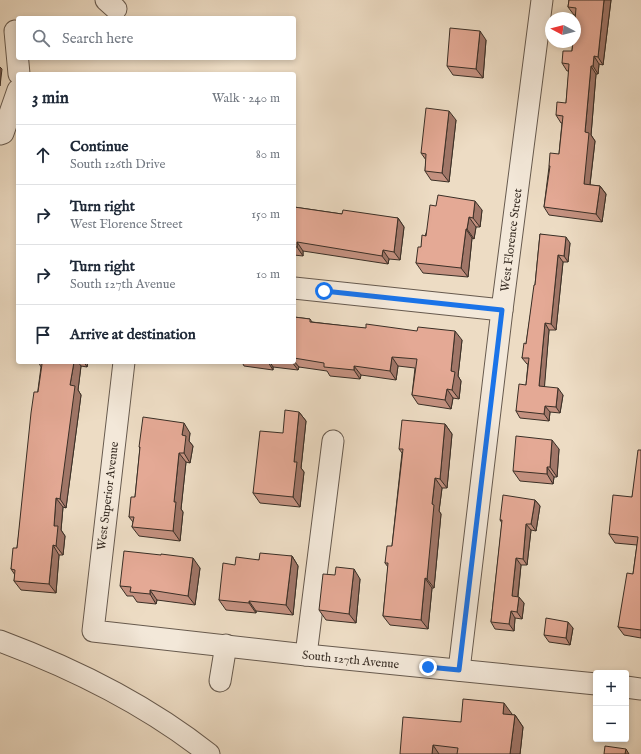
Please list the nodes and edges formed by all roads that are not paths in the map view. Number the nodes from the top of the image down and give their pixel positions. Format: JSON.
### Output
{"nodes":[{"id":1,"x":542,"y":0,"type":"edge"},
{"id":2,"x":15,"y":31,"type":"dead end"},
{"id":3,"x":16,"y":42,"type":"edge"},
{"id":4,"x":18,"y":60,"type":"edge"},
{"id":5,"x":19,"y":72,"type":"edge"},
{"id":6,"x":16,"y":96,"type":"edge"},
{"id":7,"x":0,"y":134,"type":"edge"},
{"id":8,"x":296,"y":288,"type":"edge"},
{"id":9,"x":502,"y":310,"type":"junction"},
{"id":10,"x":124,"y":364,"type":"edge"},
{"id":11,"x":333,"y":441,"type":"dead end"},
{"id":12,"x":93,"y":631,"type":"joint"},
{"id":13,"x":0,"y":641,"type":"edge"},
{"id":14,"x":226,"y":645,"type":"junction"},
{"id":15,"x":306,"y":655,"type":"junction"},
{"id":16,"x":459,"y":670,"type":"junction"},
{"id":17,"x":220,"y":681,"type":"dead end"},
{"id":18,"x":593,"y":684,"type":"edge"},
{"id":19,"x":629,"y":687,"type":"edge"},
{"id":20,"x":641,"y":689,"type":"edge"},
{"id":21,"x":209,"y":754,"type":"edge"}],
"edges":[{"from":1,"to":9,"type":"street","name":"West Florence Street"},
{"from":2,"to":3,"type":"street"},
{"from":4,"to":5,"type":"street"},
{"from":6,"to":7,"type":"street"},
{"from":8,"to":9,"type":"street"},
{"from":9,"to":16,"type":"street","name":"West Florence Street"},
{"from":10,"to":12,"type":"street","name":"West Superior Avenue"},
{"from":11,"to":15,"type":"street"},
{"from":12,"to":14,"type":"street","name":"South 127th Avenue"},
{"from":13,"to":21,"type":"street"},
{"from":14,"to":15,"type":"street","name":"South 127th Avenue"},
{"from":14,"to":17,"type":"street"},
{"from":15,"to":16,"type":"street","name":"South 127th Avenue"},
{"from":16,"to":18,"type":"street","name":"South 127th Avenue"},
{"from":19,"to":20,"type":"street"}]}
